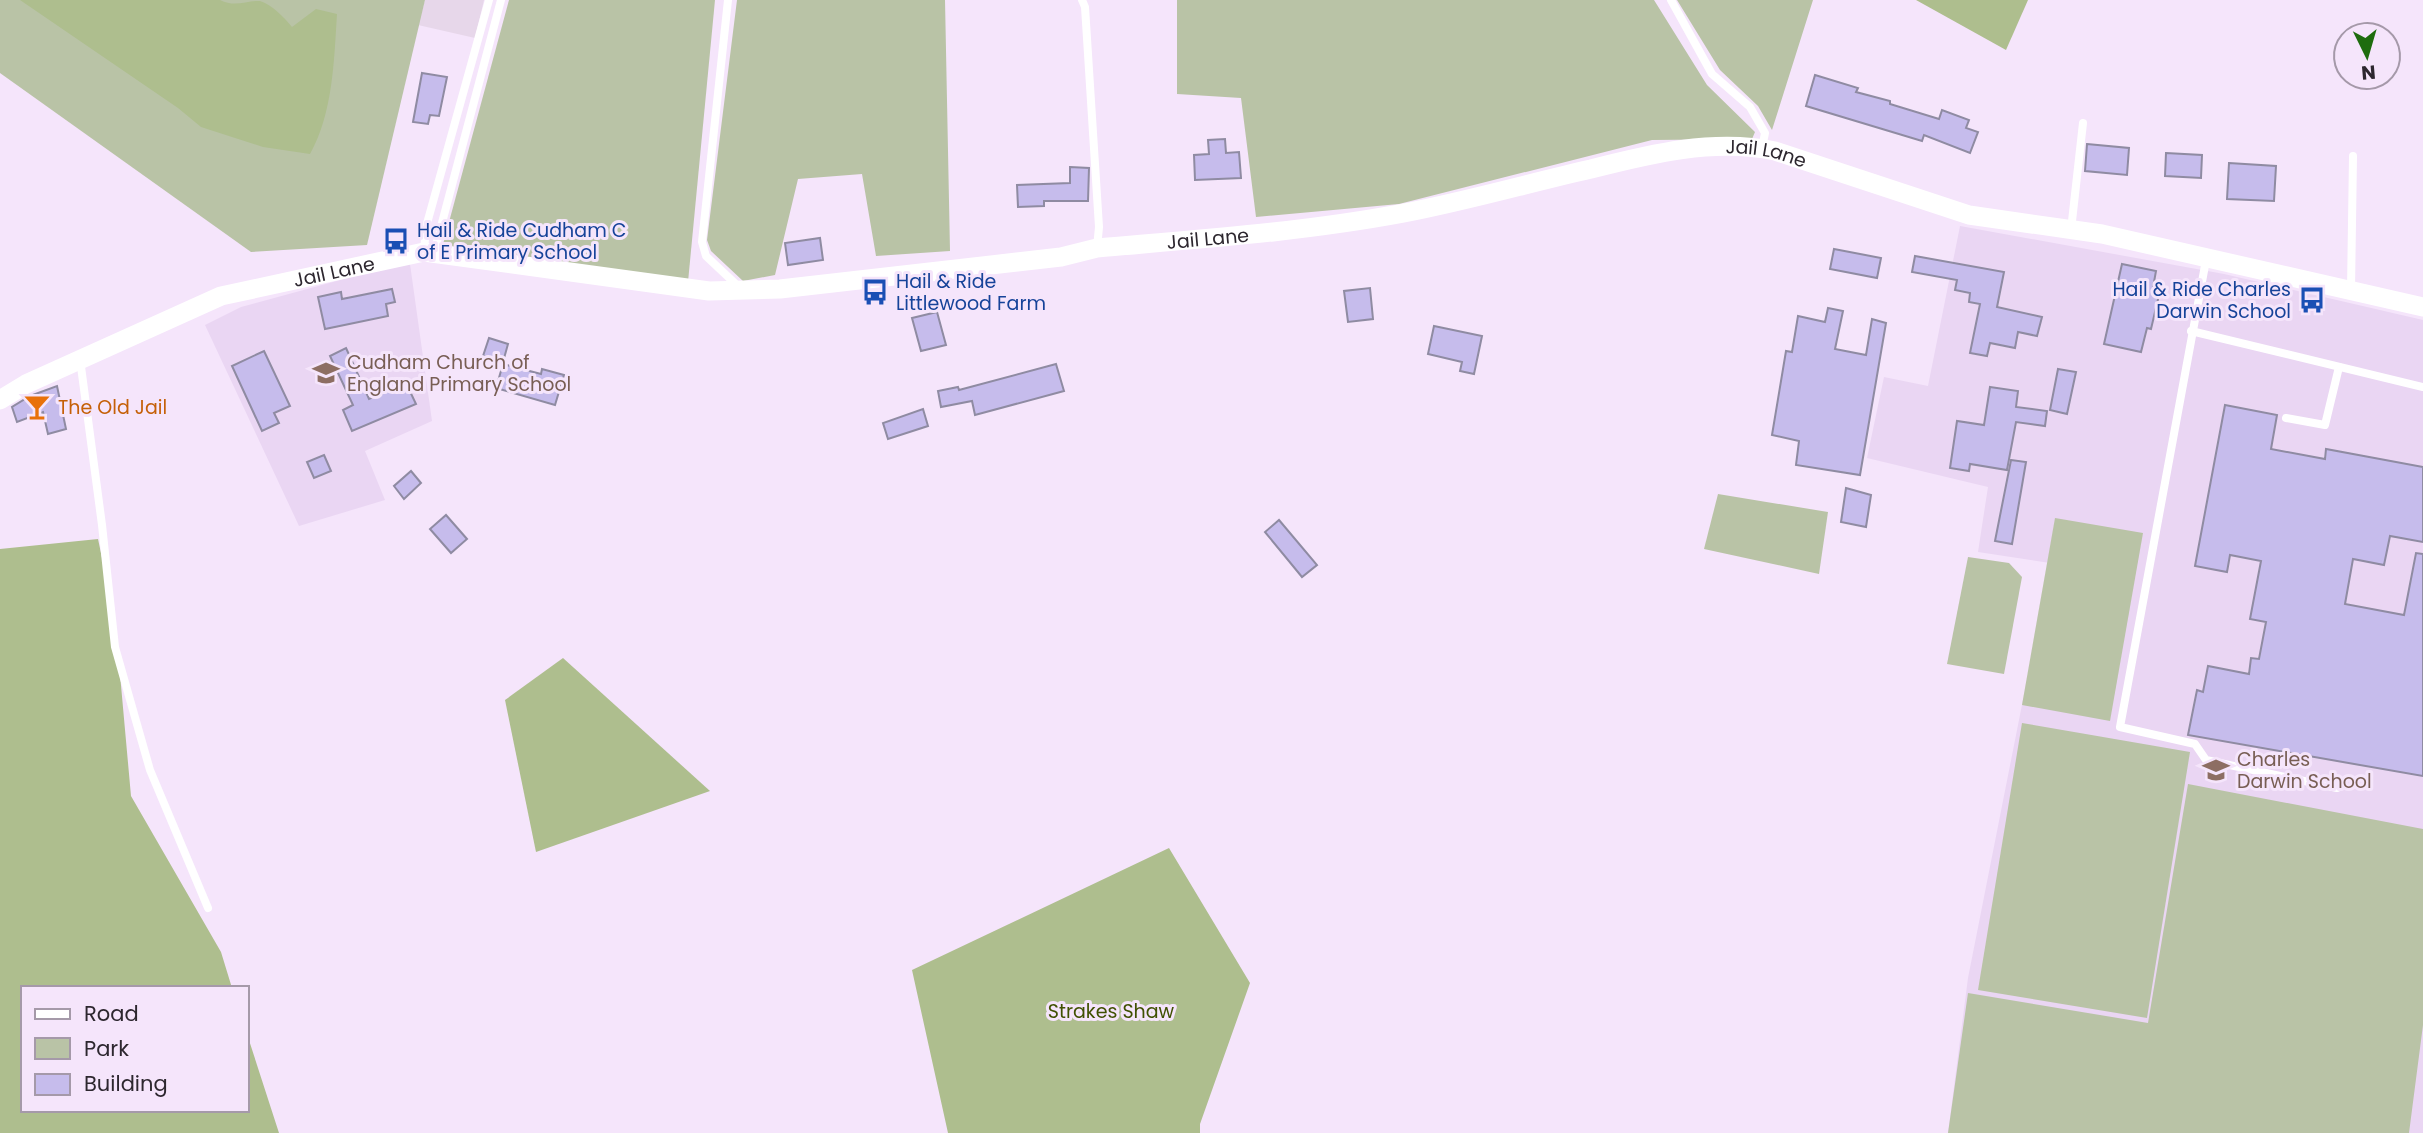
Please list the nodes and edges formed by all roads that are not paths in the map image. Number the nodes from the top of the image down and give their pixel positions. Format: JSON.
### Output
{"nodes":[{"id":1,"x":489,"y":0,"type":"edge"},
{"id":2,"x":501,"y":0,"type":"edge"},
{"id":3,"x":728,"y":0,"type":"edge"},
{"id":4,"x":1082,"y":0,"type":"edge"},
{"id":5,"x":1671,"y":0,"type":"edge"},
{"id":6,"x":2083,"y":123,"type":"dead end"},
{"id":7,"x":1762,"y":148,"type":"junction"},
{"id":8,"x":2353,"y":156,"type":"dead end"},
{"id":9,"x":2071,"y":230,"type":"junction"},
{"id":10,"x":1097,"y":248,"type":"junction"},
{"id":11,"x":429,"y":253,"type":"junction"},
{"id":12,"x":2206,"y":257,"type":"junction"},
{"id":13,"x":742,"y":290,"type":"junction"},
{"id":14,"x":2351,"y":290,"type":"junction"},
{"id":15,"x":2423,"y":307,"type":"edge"},
{"id":16,"x":2191,"y":331,"type":"junction"},
{"id":17,"x":80,"y":359,"type":"junction"},
{"id":18,"x":2339,"y":367,"type":"junction"},
{"id":19,"x":2423,"y":387,"type":"edge"},
{"id":20,"x":0,"y":400,"type":"edge"},
{"id":21,"x":2286,"y":418,"type":"dead end"},
{"id":22,"x":2337,"y":788,"type":"dead end"},
{"id":23,"x":208,"y":908,"type":"dead end"}],
"edges":[{"from":1,"to":11,"type":"lane"},
{"from":2,"to":11,"type":"lane"},
{"from":3,"to":13,"type":"lane"},
{"from":4,"to":10,"type":"lane"},
{"from":5,"to":7,"type":"lane"},
{"from":6,"to":9,"type":"lane"},
{"from":7,"to":9,"type":"street","name":"Jail Lane"},
{"from":7,"to":10,"type":"street","name":"Jail Lane"},
{"from":8,"to":14,"type":"lane"},
{"from":9,"to":12,"type":"street","name":"Jail Lane"},
{"from":10,"to":13,"type":"street","name":"Jail Lane"},
{"from":11,"to":13,"type":"street","name":"Jail Lane"},
{"from":11,"to":17,"type":"street","name":"Jail Lane"},
{"from":12,"to":14,"type":"street","name":"Jail Lane"},
{"from":12,"to":16,"type":"lane"},
{"from":14,"to":15,"type":"street","name":"Jail Lane"},
{"from":16,"to":18,"type":"lane"},
{"from":16,"to":22,"type":"lane"},
{"from":17,"to":20,"type":"street","name":"Jail Lane"},
{"from":17,"to":23,"type":"lane"},
{"from":18,"to":19,"type":"lane"},
{"from":18,"to":21,"type":"lane"}]}
